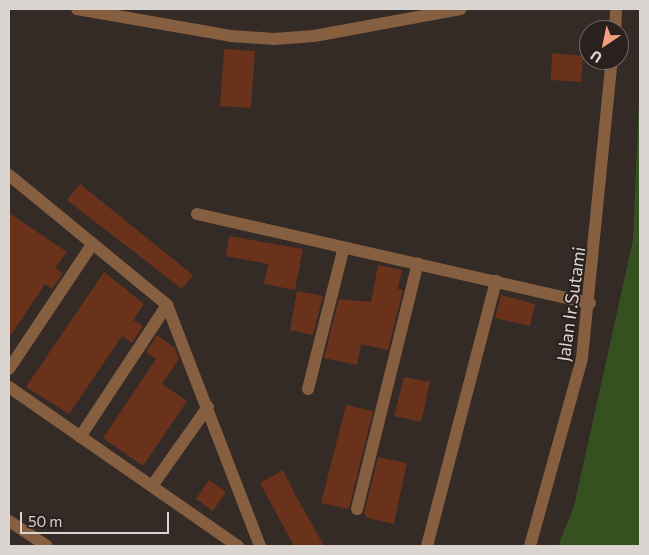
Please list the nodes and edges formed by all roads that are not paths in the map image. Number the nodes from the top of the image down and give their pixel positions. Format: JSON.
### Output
{"nodes":[{"id":1,"x":77,"y":9,"type":"edge"},
{"id":2,"x":461,"y":9,"type":"edge"},
{"id":3,"x":611,"y":70,"type":"edge"},
{"id":4,"x":10,"y":178,"type":"edge"},
{"id":5,"x":197,"y":214,"type":"dead end"},
{"id":6,"x":93,"y":242,"type":"junction"},
{"id":7,"x":344,"y":247,"type":"junction"},
{"id":8,"x":418,"y":263,"type":"junction"},
{"id":9,"x":496,"y":281,"type":"junction"},
{"id":10,"x":590,"y":303,"type":"junction"},
{"id":11,"x":167,"y":305,"type":"junction"},
{"id":12,"x":9,"y":368,"type":"edge"},
{"id":13,"x":9,"y":387,"type":"edge"},
{"id":14,"x":308,"y":389,"type":"dead end"},
{"id":15,"x":208,"y":407,"type":"junction"},
{"id":16,"x":80,"y":437,"type":"junction"},
{"id":17,"x":152,"y":486,"type":"junction"},
{"id":18,"x":357,"y":509,"type":"dead end"},
{"id":19,"x":9,"y":521,"type":"edge"},
{"id":20,"x":47,"y":546,"type":"edge"},
{"id":21,"x":238,"y":546,"type":"edge"},
{"id":22,"x":260,"y":546,"type":"edge"},
{"id":23,"x":427,"y":546,"type":"edge"},
{"id":24,"x":530,"y":546,"type":"edge"}],
"edges":[{"from":1,"to":2,"type":"street"},
{"from":3,"to":10,"type":"street","name":"Jalan Ir.Sutami"},
{"from":4,"to":6,"type":"street"},
{"from":5,"to":7,"type":"street"},
{"from":6,"to":11,"type":"street"},
{"from":6,"to":12,"type":"street"},
{"from":7,"to":8,"type":"street"},
{"from":7,"to":14,"type":"street"},
{"from":8,"to":9,"type":"street"},
{"from":8,"to":18,"type":"street"},
{"from":9,"to":10,"type":"street"},
{"from":9,"to":23,"type":"street"},
{"from":10,"to":24,"type":"street","name":"Jalan Ir.Sutami"},
{"from":11,"to":15,"type":"street"},
{"from":11,"to":16,"type":"street"},
{"from":13,"to":16,"type":"street"},
{"from":15,"to":17,"type":"street"},
{"from":15,"to":22,"type":"street"},
{"from":16,"to":17,"type":"street"},
{"from":17,"to":21,"type":"street"},
{"from":19,"to":20,"type":"street"}]}
